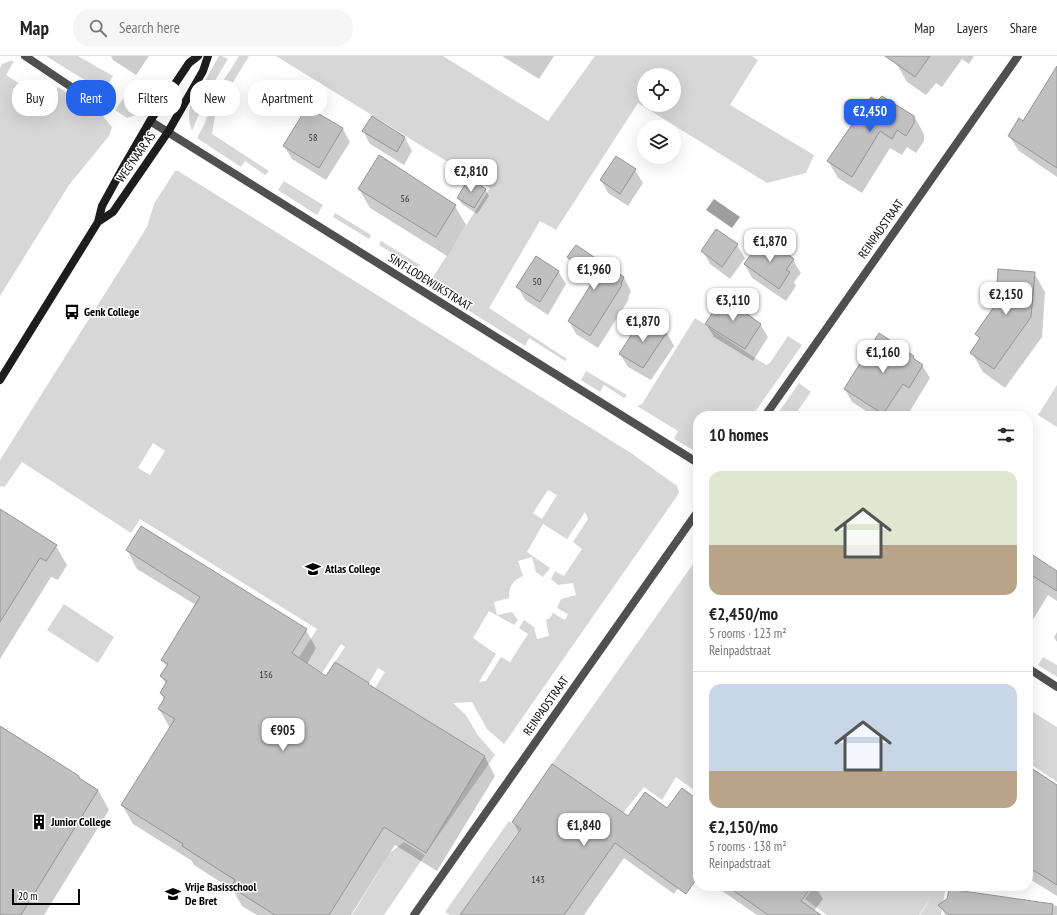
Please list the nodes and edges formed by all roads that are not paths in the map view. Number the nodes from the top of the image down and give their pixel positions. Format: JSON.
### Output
{"nodes":[{"id":1,"x":25,"y":56,"type":"edge"},
{"id":2,"x":198,"y":56,"type":"edge"},
{"id":3,"x":208,"y":56,"type":"edge"},
{"id":4,"x":1018,"y":56,"type":"edge"},
{"id":5,"x":66,"y":84,"type":"edge"},
{"id":6,"x":150,"y":121,"type":"junction"},
{"id":7,"x":168,"y":132,"type":"junction"},
{"id":8,"x":98,"y":222,"type":"junction"},
{"id":9,"x":0,"y":380,"type":"edge"},
{"id":10,"x":769,"y":411,"type":"edge"},
{"id":11,"x":693,"y":460,"type":"edge"},
{"id":12,"x":693,"y":518,"type":"edge"},
{"id":13,"x":1033,"y":671,"type":"edge"},
{"id":14,"x":1057,"y":686,"type":"edge"},
{"id":15,"x":414,"y":915,"type":"edge"}],
"edges":[{"from":1,"to":5,"type":"street"},
{"from":2,"to":6,"type":"main road","name":"WEG NAAR AS"},
{"from":3,"to":7,"type":"main road","name":"WEG NAAR AS"},
{"from":4,"to":10,"type":"street","name":"REINPADSTRAAT"},
{"from":6,"to":7,"type":"street","name":"SINT-LODEWIJKSTRAAT"},
{"from":6,"to":8,"type":"main road","name":"WEG NAAR AS"},
{"from":7,"to":8,"type":"main road","name":"WEG NAAR AS"},
{"from":7,"to":11,"type":"street","name":"SINT-LODEWIJKSTRAAT"},
{"from":8,"to":9,"type":"main road","name":"WEG NAAR AS"},
{"from":12,"to":15,"type":"street","name":"REINPADSTRAAT"},
{"from":13,"to":14,"type":"street"}]}
